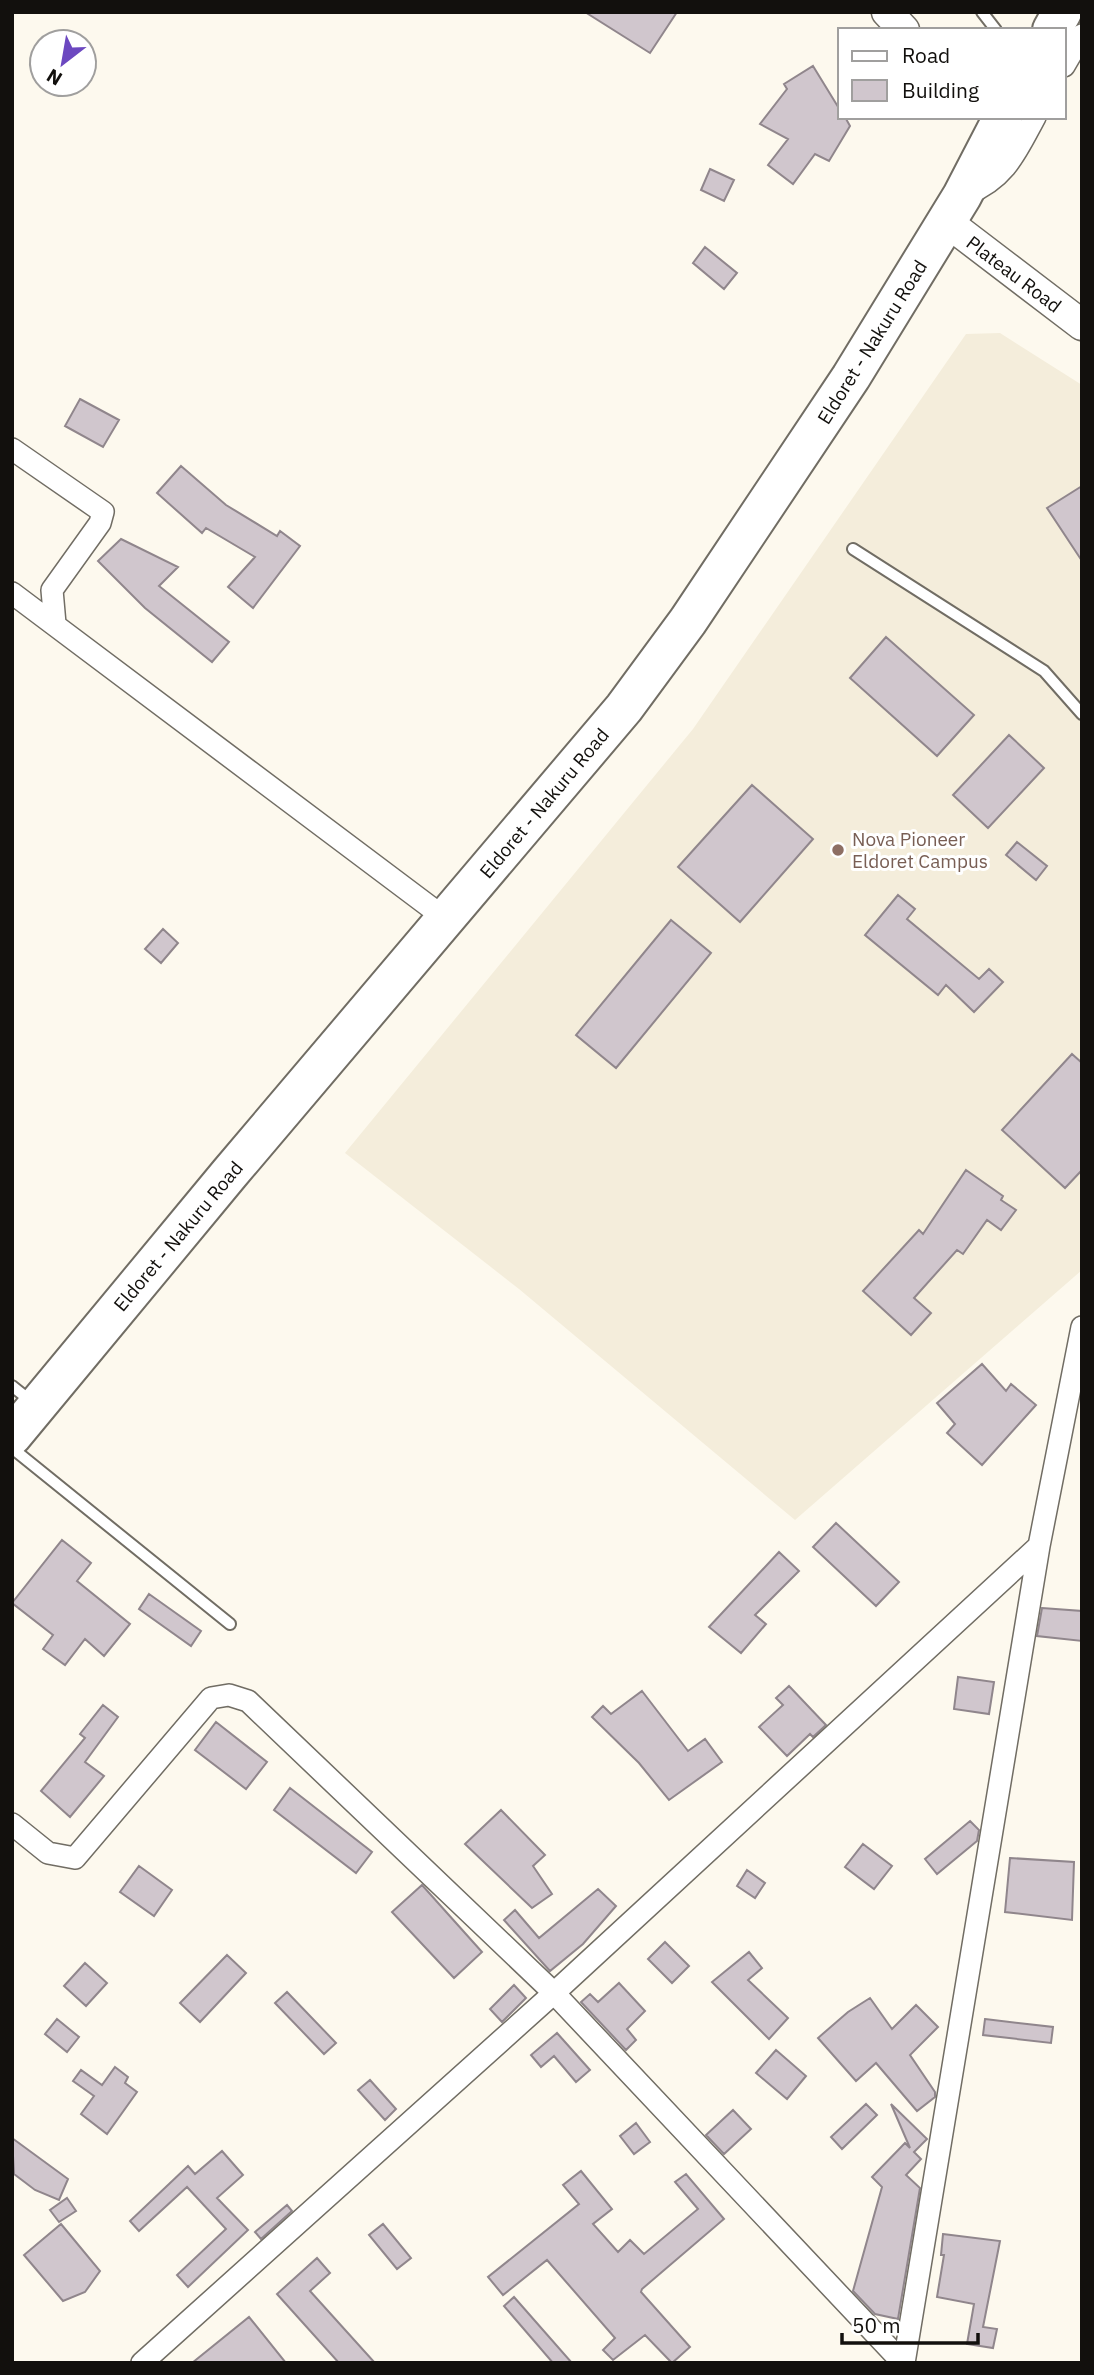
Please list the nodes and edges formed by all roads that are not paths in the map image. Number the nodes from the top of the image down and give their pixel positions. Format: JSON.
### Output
{"nodes":[{"id":1,"x":887,"y":12,"type":"edge"},
{"id":2,"x":982,"y":12,"type":"edge"},
{"id":3,"x":1062,"y":12,"type":"edge"},
{"id":4,"x":902,"y":28,"type":"edge"},
{"id":5,"x":994,"y":28,"type":"edge"},
{"id":6,"x":1053,"y":28,"type":"edge"},
{"id":7,"x":1082,"y":35,"type":"edge"},
{"id":8,"x":1066,"y":63,"type":"edge"},
{"id":9,"x":1001,"y":119,"type":"edge"},
{"id":10,"x":1034,"y":119,"type":"edge"},
{"id":11,"x":955,"y":209,"type":"junction"},
{"id":12,"x":1082,"y":325,"type":"edge"},
{"id":13,"x":12,"y":449,"type":"edge"},
{"id":14,"x":853,"y":549,"type":"dead end"},
{"id":15,"x":12,"y":593,"type":"edge"},
{"id":16,"x":55,"y":624,"type":"junction"},
{"id":17,"x":1082,"y":714,"type":"edge"},
{"id":18,"x":446,"y":919,"type":"junction"},
{"id":19,"x":1082,"y":1327,"type":"edge"},
{"id":20,"x":24,"y":1396,"type":"edge"},
{"id":21,"x":12,"y":1436,"type":"edge"},
{"id":22,"x":12,"y":1448,"type":"edge"},
{"id":23,"x":1039,"y":1546,"type":"junction"},
{"id":24,"x":230,"y":1625,"type":"dead end"},
{"id":25,"x":12,"y":1824,"type":"edge"},
{"id":26,"x":554,"y":1993,"type":"junction"},
{"id":27,"x":147,"y":2361,"type":"edge"},
{"id":28,"x":904,"y":2363,"type":"edge"}],
"edges":[{"from":1,"to":4,"type":"street"},
{"from":2,"to":5,"type":"lane"},
{"from":3,"to":6,"type":"highway"},
{"from":7,"to":8,"type":"street"},
{"from":9,"to":11,"type":"highway","name":"Eldoret - Nakuru Road"},
{"from":10,"to":11,"type":"street"},
{"from":11,"to":12,"type":"street","name":"Plateau Road"},
{"from":11,"to":18,"type":"highway","name":"Eldoret - Nakuru Road"},
{"from":13,"to":16,"type":"street"},
{"from":14,"to":17,"type":"lane"},
{"from":15,"to":16,"type":"street"},
{"from":16,"to":18,"type":"street"},
{"from":18,"to":20,"type":"highway","name":"Eldoret - Nakuru Road"},
{"from":19,"to":23,"type":"street"},
{"from":20,"to":21,"type":"highway","name":"Eldoret - Nakuru Road"},
{"from":22,"to":24,"type":"lane"},
{"from":23,"to":26,"type":"street"},
{"from":23,"to":28,"type":"street"},
{"from":25,"to":26,"type":"street"},
{"from":26,"to":27,"type":"street"},
{"from":26,"to":28,"type":"street"}]}
